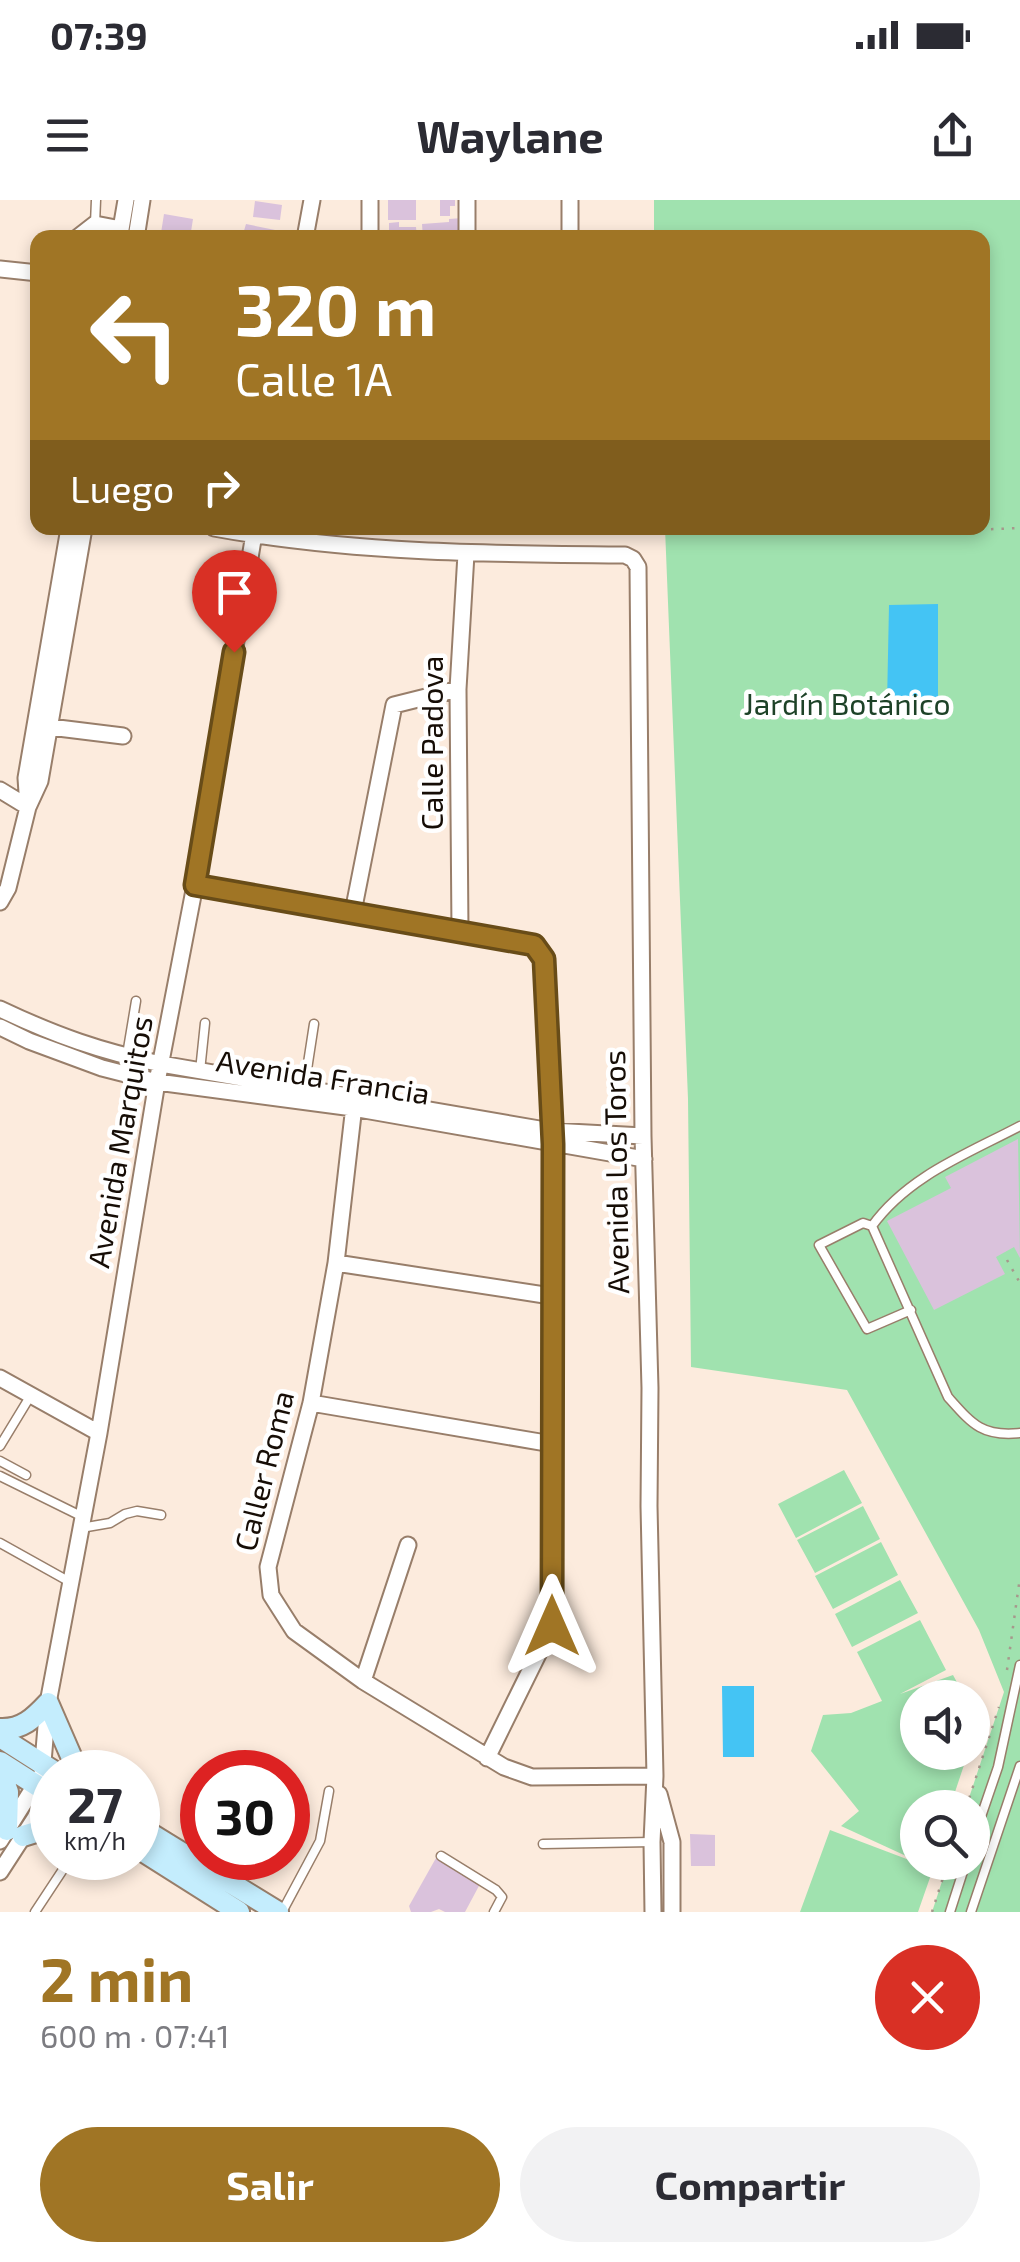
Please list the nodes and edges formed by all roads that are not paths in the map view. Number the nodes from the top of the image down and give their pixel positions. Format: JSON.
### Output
{"nodes":[{"id":1,"x":96,"y":200,"type":"edge"},
{"id":2,"x":126,"y":200,"type":"edge"},
{"id":3,"x":142,"y":200,"type":"edge"},
{"id":4,"x":312,"y":200,"type":"edge"},
{"id":5,"x":370,"y":200,"type":"edge"},
{"id":6,"x":467,"y":200,"type":"edge"},
{"id":7,"x":570,"y":200,"type":"edge"},
{"id":8,"x":95,"y":224,"type":"junction"},
{"id":9,"x":87,"y":230,"type":"edge"},
{"id":10,"x":114,"y":230,"type":"edge"},
{"id":11,"x":126,"y":230,"type":"edge"},
{"id":12,"x":128,"y":230,"type":"edge"},
{"id":13,"x":307,"y":230,"type":"edge"},
{"id":14,"x":370,"y":230,"type":"edge"},
{"id":15,"x":467,"y":230,"type":"edge"},
{"id":16,"x":570,"y":230,"type":"edge"},
{"id":17,"x":0,"y":269,"type":"edge"},
{"id":18,"x":30,"y":273,"type":"edge"},
{"id":19,"x":69,"y":535,"type":"edge"},
{"id":20,"x":83,"y":535,"type":"edge"},
{"id":21,"x":254,"y":535,"type":"edge"},
{"id":22,"x":277,"y":535,"type":"edge"},
{"id":23,"x":466,"y":554,"type":"junction"},
{"id":24,"x":458,"y":689,"type":"junction"},
{"id":25,"x":50,"y":726,"type":"junction"},
{"id":26,"x":123,"y":736,"type":"dead end"},
{"id":27,"x":33,"y":779,"type":"junction"},
{"id":28,"x":0,"y":790,"type":"edge"},
{"id":29,"x":28,"y":807,"type":"junction"},
{"id":30,"x":195,"y":885,"type":"junction"},
{"id":31,"x":0,"y":902,"type":"edge"},
{"id":32,"x":353,"y":912,"type":"junction"},
{"id":33,"x":460,"y":931,"type":"junction"},
{"id":34,"x":136,"y":1001,"type":"dead end"},
{"id":35,"x":0,"y":1009,"type":"edge"},
{"id":36,"x":205,"y":1022,"type":"dead end"},
{"id":37,"x":314,"y":1024,"type":"dead end"},
{"id":38,"x":0,"y":1026,"type":"edge"},
{"id":39,"x":161,"y":1064,"type":"junction"},
{"id":40,"x":125,"y":1065,"type":"junction"},
{"id":41,"x":200,"y":1070,"type":"junction"},
{"id":42,"x":158,"y":1082,"type":"junction"},
{"id":43,"x":304,"y":1089,"type":"junction"},
{"id":44,"x":354,"y":1103,"type":"junction"},
{"id":45,"x":1020,"y":1126,"type":"edge"},
{"id":46,"x":643,"y":1136,"type":"junction"},
{"id":47,"x":552,"y":1138,"type":"junction"},
{"id":48,"x":644,"y":1159,"type":"junction"},
{"id":49,"x":872,"y":1226,"type":"junction"},
{"id":50,"x":336,"y":1263,"type":"junction"},
{"id":51,"x":552,"y":1296,"type":"junction"},
{"id":52,"x":911,"y":1310,"type":"junction"},
{"id":53,"x":0,"y":1378,"type":"edge"},
{"id":54,"x":30,"y":1395,"type":"junction"},
{"id":55,"x":311,"y":1403,"type":"junction"},
{"id":56,"x":99,"y":1433,"type":"junction"},
{"id":57,"x":1020,"y":1433,"type":"edge"},
{"id":58,"x":552,"y":1444,"type":"junction"},
{"id":59,"x":0,"y":1446,"type":"edge"},
{"id":60,"x":0,"y":1462,"type":"edge"},
{"id":61,"x":26,"y":1474,"type":"dead end"},
{"id":62,"x":0,"y":1476,"type":"edge"},
{"id":63,"x":161,"y":1515,"type":"dead end"},
{"id":64,"x":82,"y":1522,"type":"junction"},
{"id":65,"x":0,"y":1543,"type":"edge"},
{"id":66,"x":408,"y":1546,"type":"dead end"},
{"id":67,"x":71,"y":1582,"type":"junction"},
{"id":68,"x":1020,"y":1665,"type":"edge"},
{"id":69,"x":364,"y":1681,"type":"junction"},
{"id":70,"x":48,"y":1703,"type":"junction"},
{"id":71,"x":0,"y":1730,"type":"edge"},
{"id":72,"x":0,"y":1737,"type":"edge"},
{"id":73,"x":47,"y":1750,"type":"edge"},
{"id":74,"x":68,"y":1750,"type":"edge"},
{"id":75,"x":487,"y":1758,"type":"junction"},
{"id":76,"x":0,"y":1762,"type":"edge"},
{"id":77,"x":30,"y":1764,"type":"edge"},
{"id":78,"x":1020,"y":1766,"type":"edge"},
{"id":79,"x":0,"y":1770,"type":"edge"},
{"id":80,"x":30,"y":1773,"type":"edge"},
{"id":81,"x":655,"y":1776,"type":"junction"},
{"id":82,"x":990,"y":1790,"type":"edge"},
{"id":83,"x":330,"y":1792,"type":"dead end"},
{"id":84,"x":30,"y":1805,"type":"edge"},
{"id":85,"x":10,"y":1836,"type":"edge"},
{"id":86,"x":160,"y":1839,"type":"edge"},
{"id":87,"x":652,"y":1842,"type":"junction"},
{"id":88,"x":542,"y":1844,"type":"dead end"},
{"id":89,"x":440,"y":1856,"type":"dead end"},
{"id":90,"x":160,"y":1862,"type":"edge"},
{"id":91,"x":0,"y":1872,"type":"edge"},
{"id":92,"x":56,"y":1880,"type":"edge"},
{"id":93,"x":960,"y":1880,"type":"edge"},
{"id":94,"x":36,"y":1912,"type":"edge"},
{"id":95,"x":240,"y":1912,"type":"edge"},
{"id":96,"x":280,"y":1912,"type":"edge"},
{"id":97,"x":494,"y":1912,"type":"edge"},
{"id":98,"x":653,"y":1912,"type":"edge"},
{"id":99,"x":672,"y":1912,"type":"edge"},
{"id":100,"x":950,"y":1912,"type":"edge"},
{"id":101,"x":971,"y":1912,"type":"edge"}],
"edges":[{"from":1,"to":8,"type":"lane"},
{"from":2,"to":11,"type":"street"},
{"from":3,"to":12,"type":"street"},
{"from":4,"to":13,"type":"street"},
{"from":5,"to":14,"type":"street"},
{"from":6,"to":15,"type":"street"},
{"from":7,"to":16,"type":"street"},
{"from":8,"to":9,"type":"street"},
{"from":8,"to":10,"type":"street"},
{"from":17,"to":18,"type":"street"},
{"from":19,"to":27,"type":"street"},
{"from":20,"to":25,"type":"street"},
{"from":21,"to":30,"type":"street","name":"Avenida Marquitos"},
{"from":22,"to":23,"type":"street"},
{"from":23,"to":24,"type":"street","name":"Calle Padova"},
{"from":23,"to":46,"type":"street","name":"Avenida Los Toros"},
{"from":24,"to":32,"type":"street"},
{"from":24,"to":33,"type":"street","name":"Calle Padova"},
{"from":25,"to":26,"type":"street"},
{"from":25,"to":27,"type":"street"},
{"from":27,"to":29,"type":"street"},
{"from":28,"to":29,"type":"street"},
{"from":29,"to":31,"type":"street"},
{"from":30,"to":32,"type":"street"},
{"from":30,"to":39,"type":"street","name":"Avenida Marquitos"},
{"from":32,"to":33,"type":"street"},
{"from":33,"to":47,"type":"street"},
{"from":34,"to":40,"type":"lane"},
{"from":35,"to":40,"type":"street","name":"Avenida Francia"},
{"from":36,"to":41,"type":"lane"},
{"from":37,"to":43,"type":"lane"},
{"from":38,"to":40,"type":"street","name":"Avenida Francia"},
{"from":39,"to":40,"type":"street","name":"Avenida Francia"},
{"from":39,"to":41,"type":"street","name":"Avenida Francia"},
{"from":39,"to":42,"type":"street","name":"Avenida Marquitos"},
{"from":40,"to":42,"type":"street","name":"Avenida Francia"},
{"from":41,"to":43,"type":"street","name":"Avenida Francia"},
{"from":42,"to":44,"type":"street","name":"Avenida Francia"},
{"from":42,"to":56,"type":"street","name":"Avenida Marquitos"},
{"from":43,"to":44,"type":"street","name":"Avenida Francia"},
{"from":44,"to":47,"type":"street","name":"Avenida Francia"},
{"from":44,"to":50,"type":"street","name":"Caller Roma"},
{"from":45,"to":49,"type":"lane"},
{"from":46,"to":47,"type":"street","name":"Avenida Francia"},
{"from":46,"to":48,"type":"street","name":"Avenida Los Toros"},
{"from":47,"to":48,"type":"street","name":"Avenida Francia"},
{"from":47,"to":51,"type":"street"},
{"from":48,"to":81,"type":"street","name":"Avenida Los Toros"},
{"from":49,"to":52,"type":"lane"},
{"from":49,"to":52,"type":"lane"},
{"from":50,"to":51,"type":"street"},
{"from":50,"to":55,"type":"street","name":"Caller Roma"},
{"from":51,"to":58,"type":"street"},
{"from":52,"to":57,"type":"lane"},
{"from":53,"to":54,"type":"street"},
{"from":54,"to":56,"type":"street"},
{"from":54,"to":59,"type":"lane"},
{"from":55,"to":58,"type":"street"},
{"from":55,"to":69,"type":"street","name":"Caller Roma"},
{"from":56,"to":64,"type":"street","name":"Avenida Marquitos"},
{"from":58,"to":75,"type":"street"},
{"from":60,"to":61,"type":"lane"},
{"from":62,"to":64,"type":"lane"},
{"from":63,"to":64,"type":"lane"},
{"from":64,"to":67,"type":"street","name":"Avenida Marquitos"},
{"from":65,"to":67,"type":"lane"},
{"from":66,"to":69,"type":"street"},
{"from":67,"to":70,"type":"street","name":"Avenida Marquitos"},
{"from":68,"to":82,"type":"lane"},
{"from":69,"to":75,"type":"street","name":"Caller Roma"},
{"from":70,"to":71,"type":"main road"},
{"from":70,"to":73,"type":"street","name":"Avenida Marquitos"},
{"from":70,"to":74,"type":"main road"},
{"from":72,"to":77,"type":"main road"},
{"from":75,"to":81,"type":"street","name":"Caller Roma"},
{"from":76,"to":80,"type":"main road"},
{"from":78,"to":101,"type":"lane"},
{"from":79,"to":85,"type":"main road"},
{"from":81,"to":87,"type":"street"},
{"from":81,"to":99,"type":"street"},
{"from":83,"to":96,"type":"lane"},
{"from":84,"to":85,"type":"street"},
{"from":85,"to":91,"type":"street"},
{"from":86,"to":96,"type":"main road"},
{"from":87,"to":88,"type":"lane"},
{"from":87,"to":98,"type":"street"},
{"from":89,"to":97,"type":"lane"},
{"from":90,"to":95,"type":"main road"},
{"from":92,"to":94,"type":"lane"},
{"from":93,"to":100,"type":"lane"}]}
